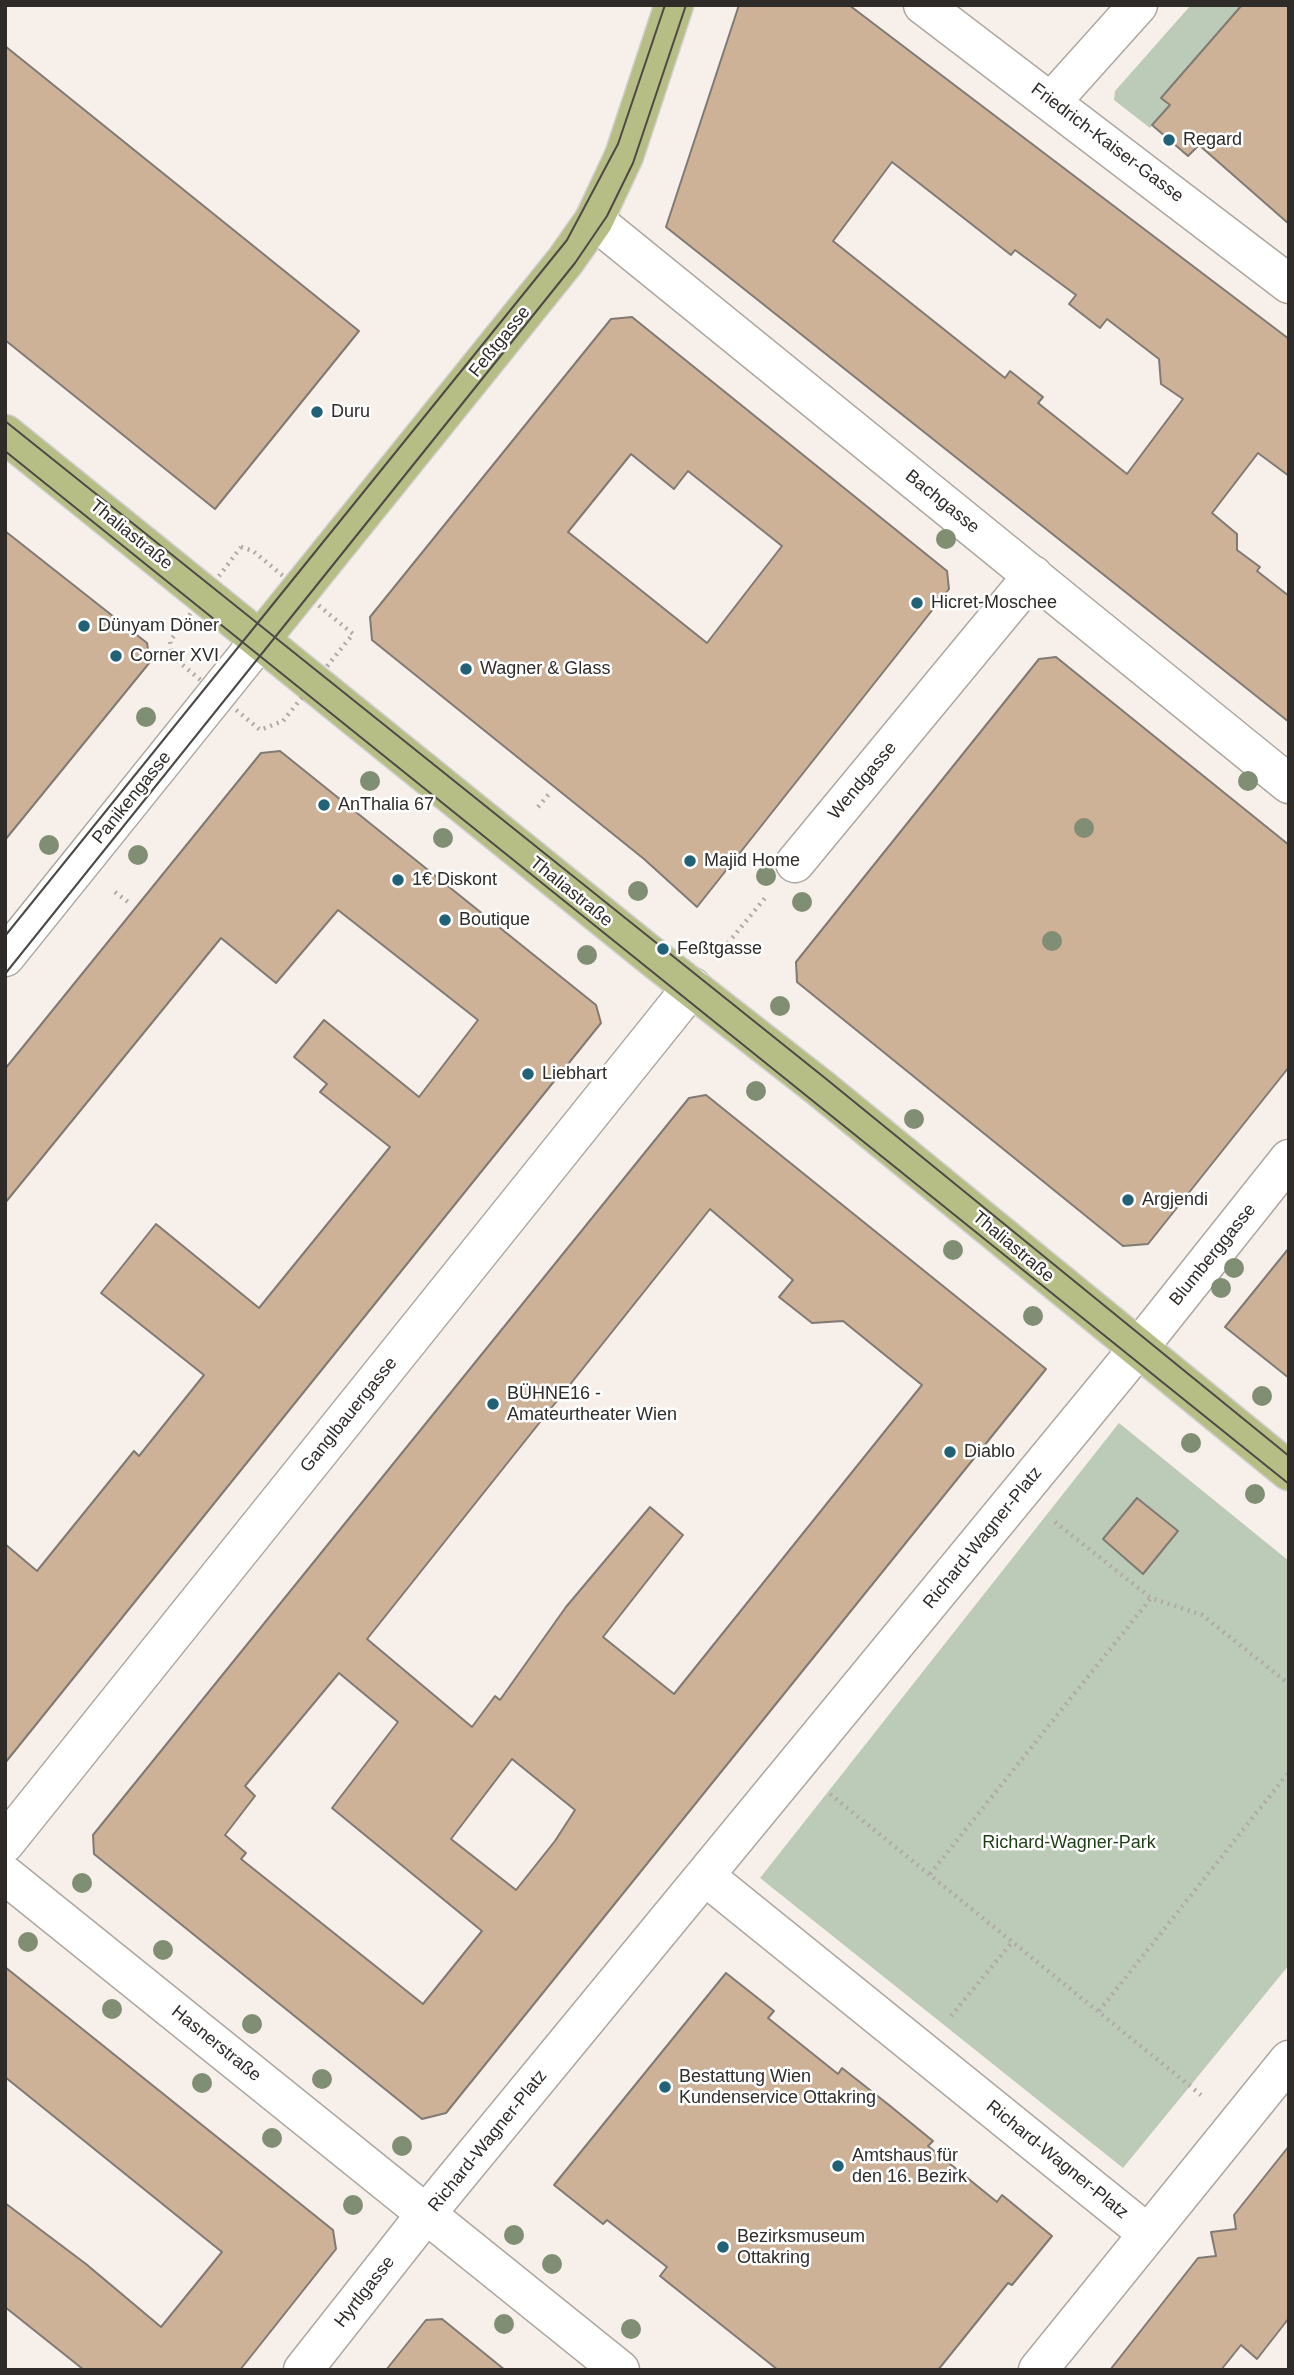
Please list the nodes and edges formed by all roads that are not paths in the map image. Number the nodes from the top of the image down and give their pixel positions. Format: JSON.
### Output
{"nodes":[{"id":1,"x":674,"y":5,"type":"edge"},
{"id":2,"x":923,"y":5,"type":"edge"},
{"id":3,"x":1138,"y":5,"type":"edge"},
{"id":4,"x":1052,"y":101,"type":"junction"},
{"id":5,"x":594,"y":220,"type":"junction"},
{"id":6,"x":1289,"y":284,"type":"edge"},
{"id":7,"x":5,"y":434,"type":"edge"},
{"id":8,"x":1033,"y":575,"type":"junction"},
{"id":9,"x":260,"y":640,"type":"junction"},
{"id":10,"x":1289,"y":784,"type":"edge"},
{"id":11,"x":795,"y":863,"type":"road end"},
{"id":12,"x":5,"y":957,"type":"edge"},
{"id":13,"x":692,"y":987,"type":"junction"},
{"id":14,"x":1289,"y":1159,"type":"edge"},
{"id":15,"x":1137,"y":1350,"type":"junction"},
{"id":16,"x":1289,"y":1471,"type":"edge"},
{"id":17,"x":5,"y":1843,"type":"edge"},
{"id":18,"x":5,"y":1875,"type":"edge"},
{"id":19,"x":705,"y":1876,"type":"junction"},
{"id":20,"x":1289,"y":2060,"type":"edge"},
{"id":21,"x":426,"y":2214,"type":"junction"},
{"id":22,"x":1148,"y":2234,"type":"junction"},
{"id":23,"x":303,"y":2370,"type":"edge"},
{"id":24,"x":620,"y":2370,"type":"edge"},
{"id":25,"x":1038,"y":2370,"type":"edge"}],
"edges":[{"from":1,"to":5,"type":"main road","name":"Feßtgasse"},
{"from":2,"to":4,"type":"street","name":"Friedrich-Kaiser-Gasse"},
{"from":3,"to":4,"type":"street"},
{"from":4,"to":6,"type":"street","name":"Friedrich-Kaiser-Gasse"},
{"from":5,"to":8,"type":"street","name":"Bachgasse"},
{"from":5,"to":9,"type":"main road","name":"Feßtgasse"},
{"from":7,"to":9,"type":"main road","name":"Thaliastraße"},
{"from":8,"to":10,"type":"street","name":"Bachgasse"},
{"from":8,"to":11,"type":"street","name":"Wendgasse"},
{"from":9,"to":12,"type":"street","name":"Panikengasse"},
{"from":9,"to":13,"type":"main road","name":"Thaliastraße"},
{"from":13,"to":15,"type":"main road","name":"Thaliastraße"},
{"from":13,"to":17,"type":"street","name":"Ganglbauergasse"},
{"from":14,"to":15,"type":"street","name":"Blumberggasse"},
{"from":15,"to":16,"type":"main road"},
{"from":15,"to":19,"type":"street","name":"Richard-Wagner-Platz"},
{"from":18,"to":21,"type":"street","name":"Hasnerstraße"},
{"from":19,"to":21,"type":"street","name":"Richard-Wagner-Platz"},
{"from":19,"to":22,"type":"street","name":"Richard-Wagner-Platz"},
{"from":20,"to":22,"type":"street"},
{"from":21,"to":23,"type":"street","name":"Hyrtlgasse"},
{"from":21,"to":24,"type":"street","name":"Richard-Wagner-Platz"},
{"from":22,"to":25,"type":"street"}]}
